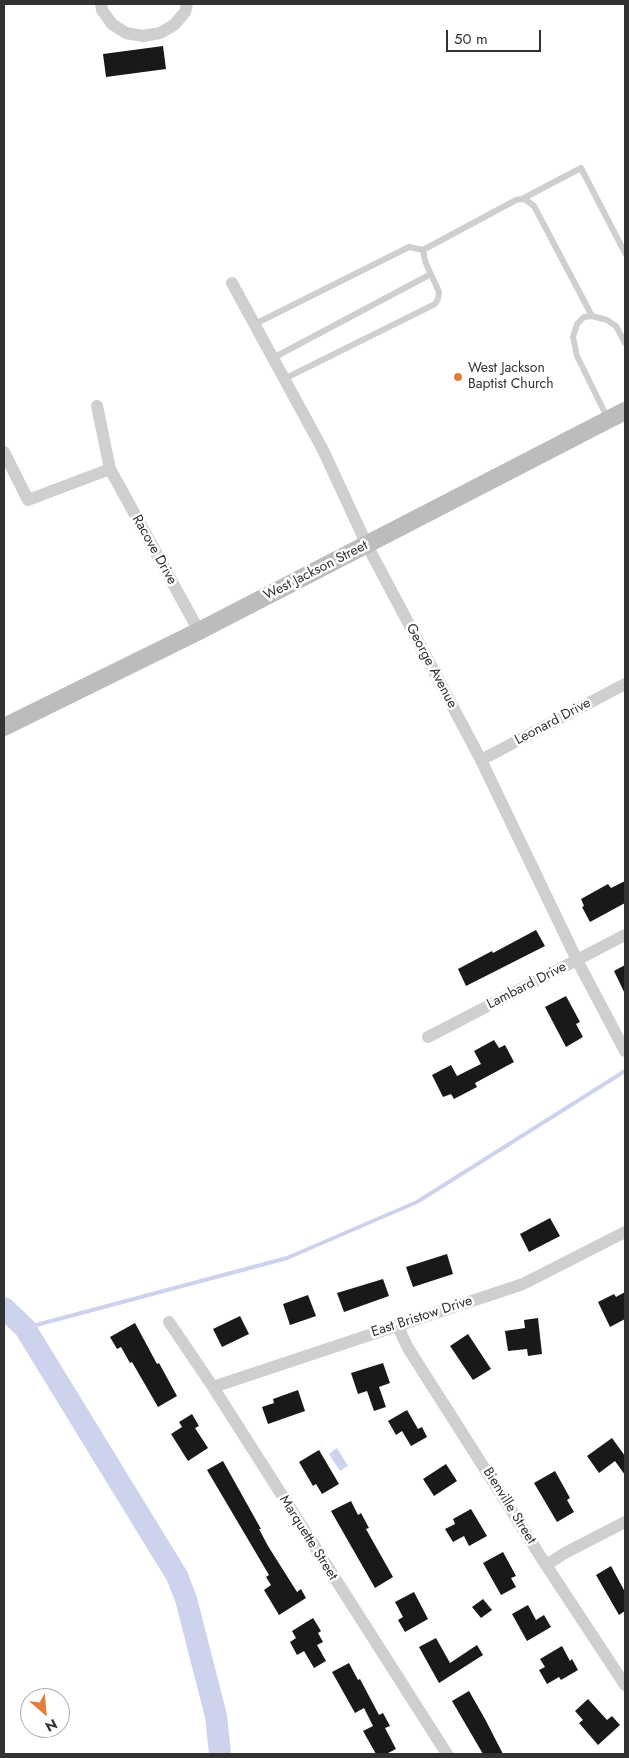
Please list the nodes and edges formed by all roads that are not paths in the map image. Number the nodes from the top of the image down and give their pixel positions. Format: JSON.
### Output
{"nodes":[{"id":1,"x":101,"y":4,"type":"edge"},
{"id":2,"x":187,"y":4,"type":"edge"},
{"id":3,"x":522,"y":199,"type":"junction"},
{"id":4,"x":423,"y":250,"type":"junction"},
{"id":5,"x":625,"y":253,"type":"edge"},
{"id":6,"x":431,"y":274,"type":"junction"},
{"id":7,"x":232,"y":283,"type":"dead end"},
{"id":8,"x":592,"y":316,"type":"junction"},
{"id":9,"x":255,"y":324,"type":"junction"},
{"id":10,"x":625,"y":343,"type":"edge"},
{"id":11,"x":273,"y":358,"type":"junction"},
{"id":12,"x":284,"y":379,"type":"junction"},
{"id":13,"x":97,"y":406,"type":"dead end"},
{"id":14,"x":625,"y":411,"type":"edge"},
{"id":15,"x":608,"y":420,"type":"junction"},
{"id":16,"x":4,"y":452,"type":"edge"},
{"id":17,"x":110,"y":469,"type":"junction"},
{"id":18,"x":367,"y":545,"type":"junction"},
{"id":19,"x":199,"y":631,"type":"junction"},
{"id":20,"x":625,"y":684,"type":"edge"},
{"id":21,"x":4,"y":727,"type":"edge"},
{"id":22,"x":481,"y":760,"type":"junction"},
{"id":23,"x":625,"y":935,"type":"edge"},
{"id":24,"x":577,"y":960,"type":"junction"},
{"id":25,"x":428,"y":1037,"type":"dead end"},
{"id":26,"x":625,"y":1051,"type":"edge"},
{"id":27,"x":625,"y":1232,"type":"edge"},
{"id":28,"x":169,"y":1322,"type":"dead end"},
{"id":29,"x":397,"y":1325,"type":"junction"},
{"id":30,"x":213,"y":1387,"type":"junction"},
{"id":31,"x":625,"y":1522,"type":"edge"},
{"id":32,"x":546,"y":1565,"type":"junction"},
{"id":33,"x":625,"y":1685,"type":"edge"},
{"id":34,"x":447,"y":1754,"type":"edge"}],
"edges":[{"from":1,"to":2,"type":"street"},
{"from":3,"to":4,"type":"lane"},
{"from":3,"to":5,"type":"lane"},
{"from":3,"to":8,"type":"lane"},
{"from":4,"to":6,"type":"lane"},
{"from":4,"to":9,"type":"lane"},
{"from":6,"to":11,"type":"lane"},
{"from":6,"to":12,"type":"lane"},
{"from":7,"to":9,"type":"street","name":"George Avenue"},
{"from":8,"to":10,"type":"lane"},
{"from":8,"to":15,"type":"lane"},
{"from":9,"to":11,"type":"street","name":"George Avenue"},
{"from":11,"to":12,"type":"street","name":"George Avenue"},
{"from":12,"to":18,"type":"street","name":"George Avenue"},
{"from":13,"to":17,"type":"street","name":"Racove Drive"},
{"from":14,"to":15,"type":"street","name":"West Jackson Street"},
{"from":15,"to":18,"type":"street","name":"West Jackson Street"},
{"from":16,"to":17,"type":"street"},
{"from":17,"to":19,"type":"street","name":"Racove Drive"},
{"from":18,"to":19,"type":"street","name":"West Jackson Street"},
{"from":18,"to":22,"type":"street","name":"George Avenue"},
{"from":19,"to":21,"type":"street","name":"West Jackson Street"},
{"from":20,"to":22,"type":"street","name":"Leonard Drive"},
{"from":22,"to":24,"type":"street","name":"George Avenue"},
{"from":23,"to":24,"type":"street","name":"Lambard Drive"},
{"from":24,"to":25,"type":"street","name":"Lambard Drive"},
{"from":24,"to":26,"type":"street","name":"George Avenue"},
{"from":27,"to":29,"type":"street","name":"East Bristow Drive"},
{"from":28,"to":30,"type":"street","name":"Marquette Street"},
{"from":29,"to":30,"type":"street","name":"East Bristow Drive"},
{"from":29,"to":32,"type":"street","name":"Bienville Street"},
{"from":30,"to":34,"type":"street","name":"Marquette Street"},
{"from":31,"to":32,"type":"street"},
{"from":32,"to":33,"type":"street","name":"Bienville Street"}]}
